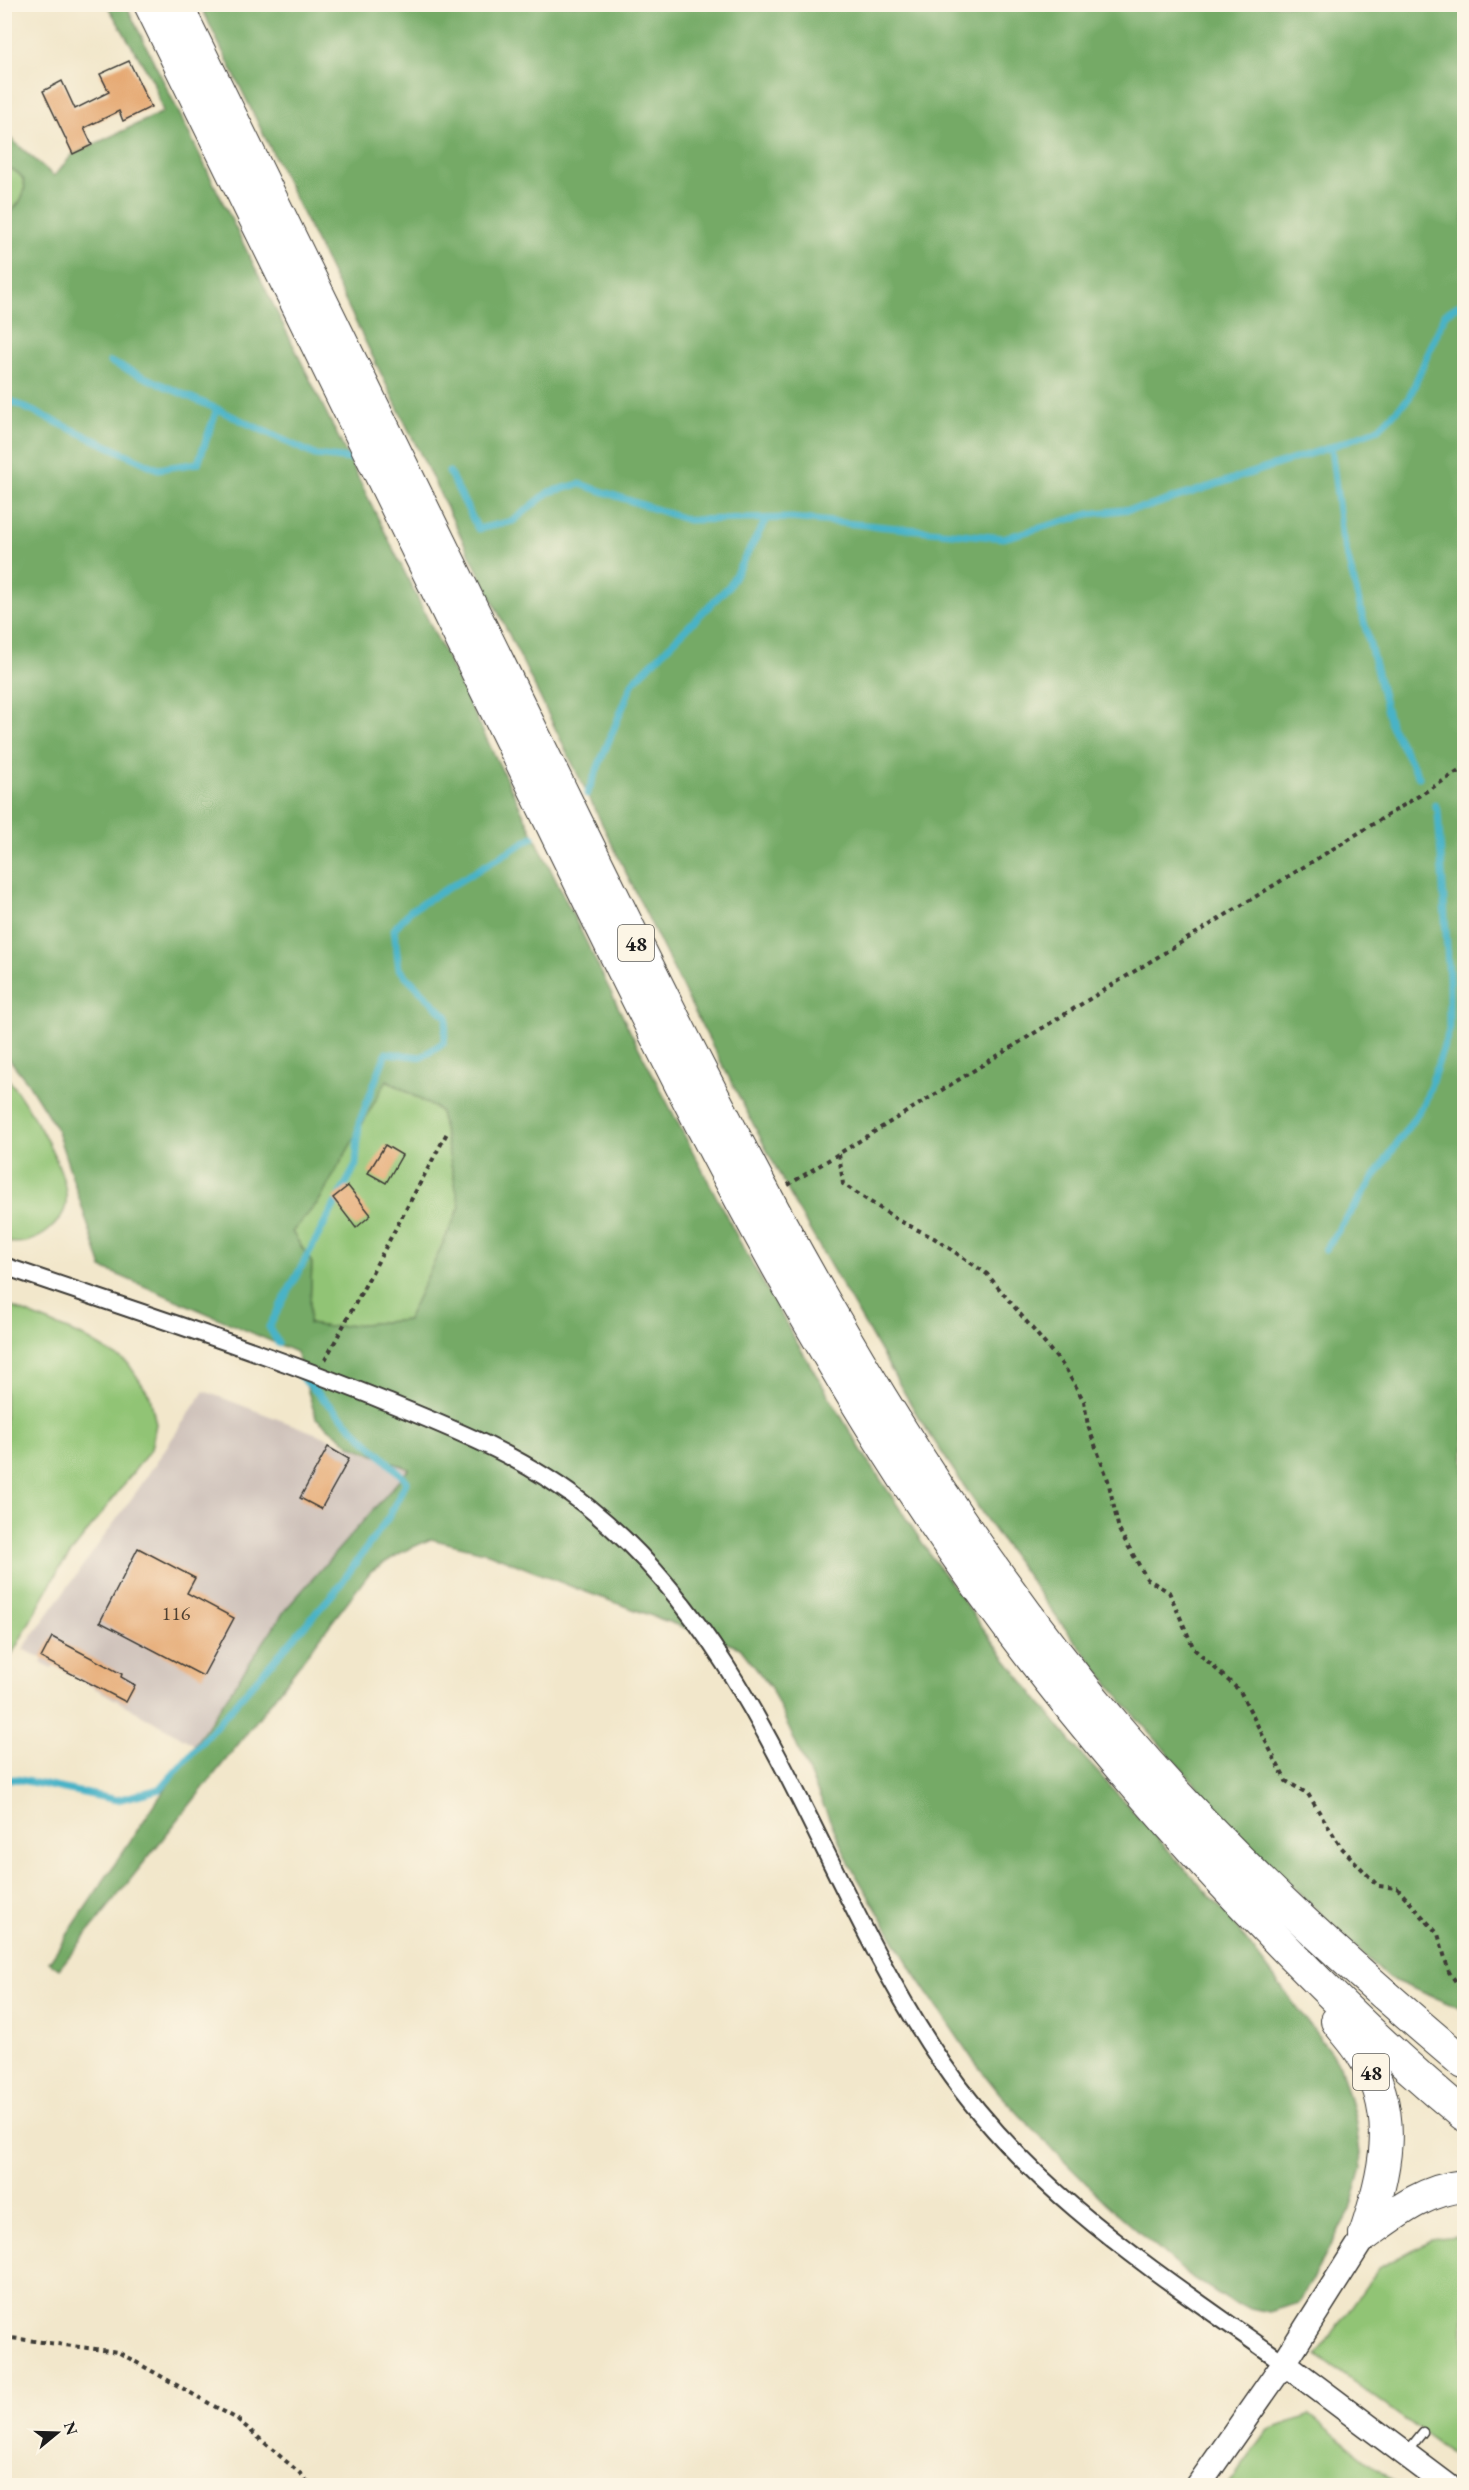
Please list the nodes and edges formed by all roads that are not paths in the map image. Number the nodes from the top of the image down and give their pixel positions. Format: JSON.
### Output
{"nodes":[{"id":1,"x":150,"y":4,"type":"edge"},
{"id":2,"x":176,"y":4,"type":"edge"},
{"id":3,"x":4,"y":1266,"type":"edge"},
{"id":4,"x":1272,"y":1936,"type":"junction"},
{"id":5,"x":1464,"y":2063,"type":"edge"},
{"id":6,"x":1464,"y":2115,"type":"edge"},
{"id":7,"x":1464,"y":2186,"type":"edge"},
{"id":8,"x":1365,"y":2235,"type":"junction"},
{"id":9,"x":1284,"y":2363,"type":"junction"},
{"id":10,"x":1423,"y":2432,"type":"dead end"},
{"id":11,"x":1405,"y":2454,"type":"junction"},
{"id":12,"x":1198,"y":2486,"type":"edge"},
{"id":13,"x":1448,"y":2486,"type":"edge"}],
"edges":[{"from":1,"to":4,"type":"highway","number":"48"},
{"from":2,"to":5,"type":"highway","number":"48"},
{"from":3,"to":9,"type":"street"},
{"from":4,"to":6,"type":"highway","number":"48"},
{"from":4,"to":8,"type":"highway","number":"48"},
{"from":7,"to":8,"type":"highway"},
{"from":8,"to":9,"type":"main road"},
{"from":9,"to":11,"type":"main road"},
{"from":9,"to":12,"type":"main road"},
{"from":10,"to":11,"type":"lane"},
{"from":11,"to":13,"type":"main road"}]}
